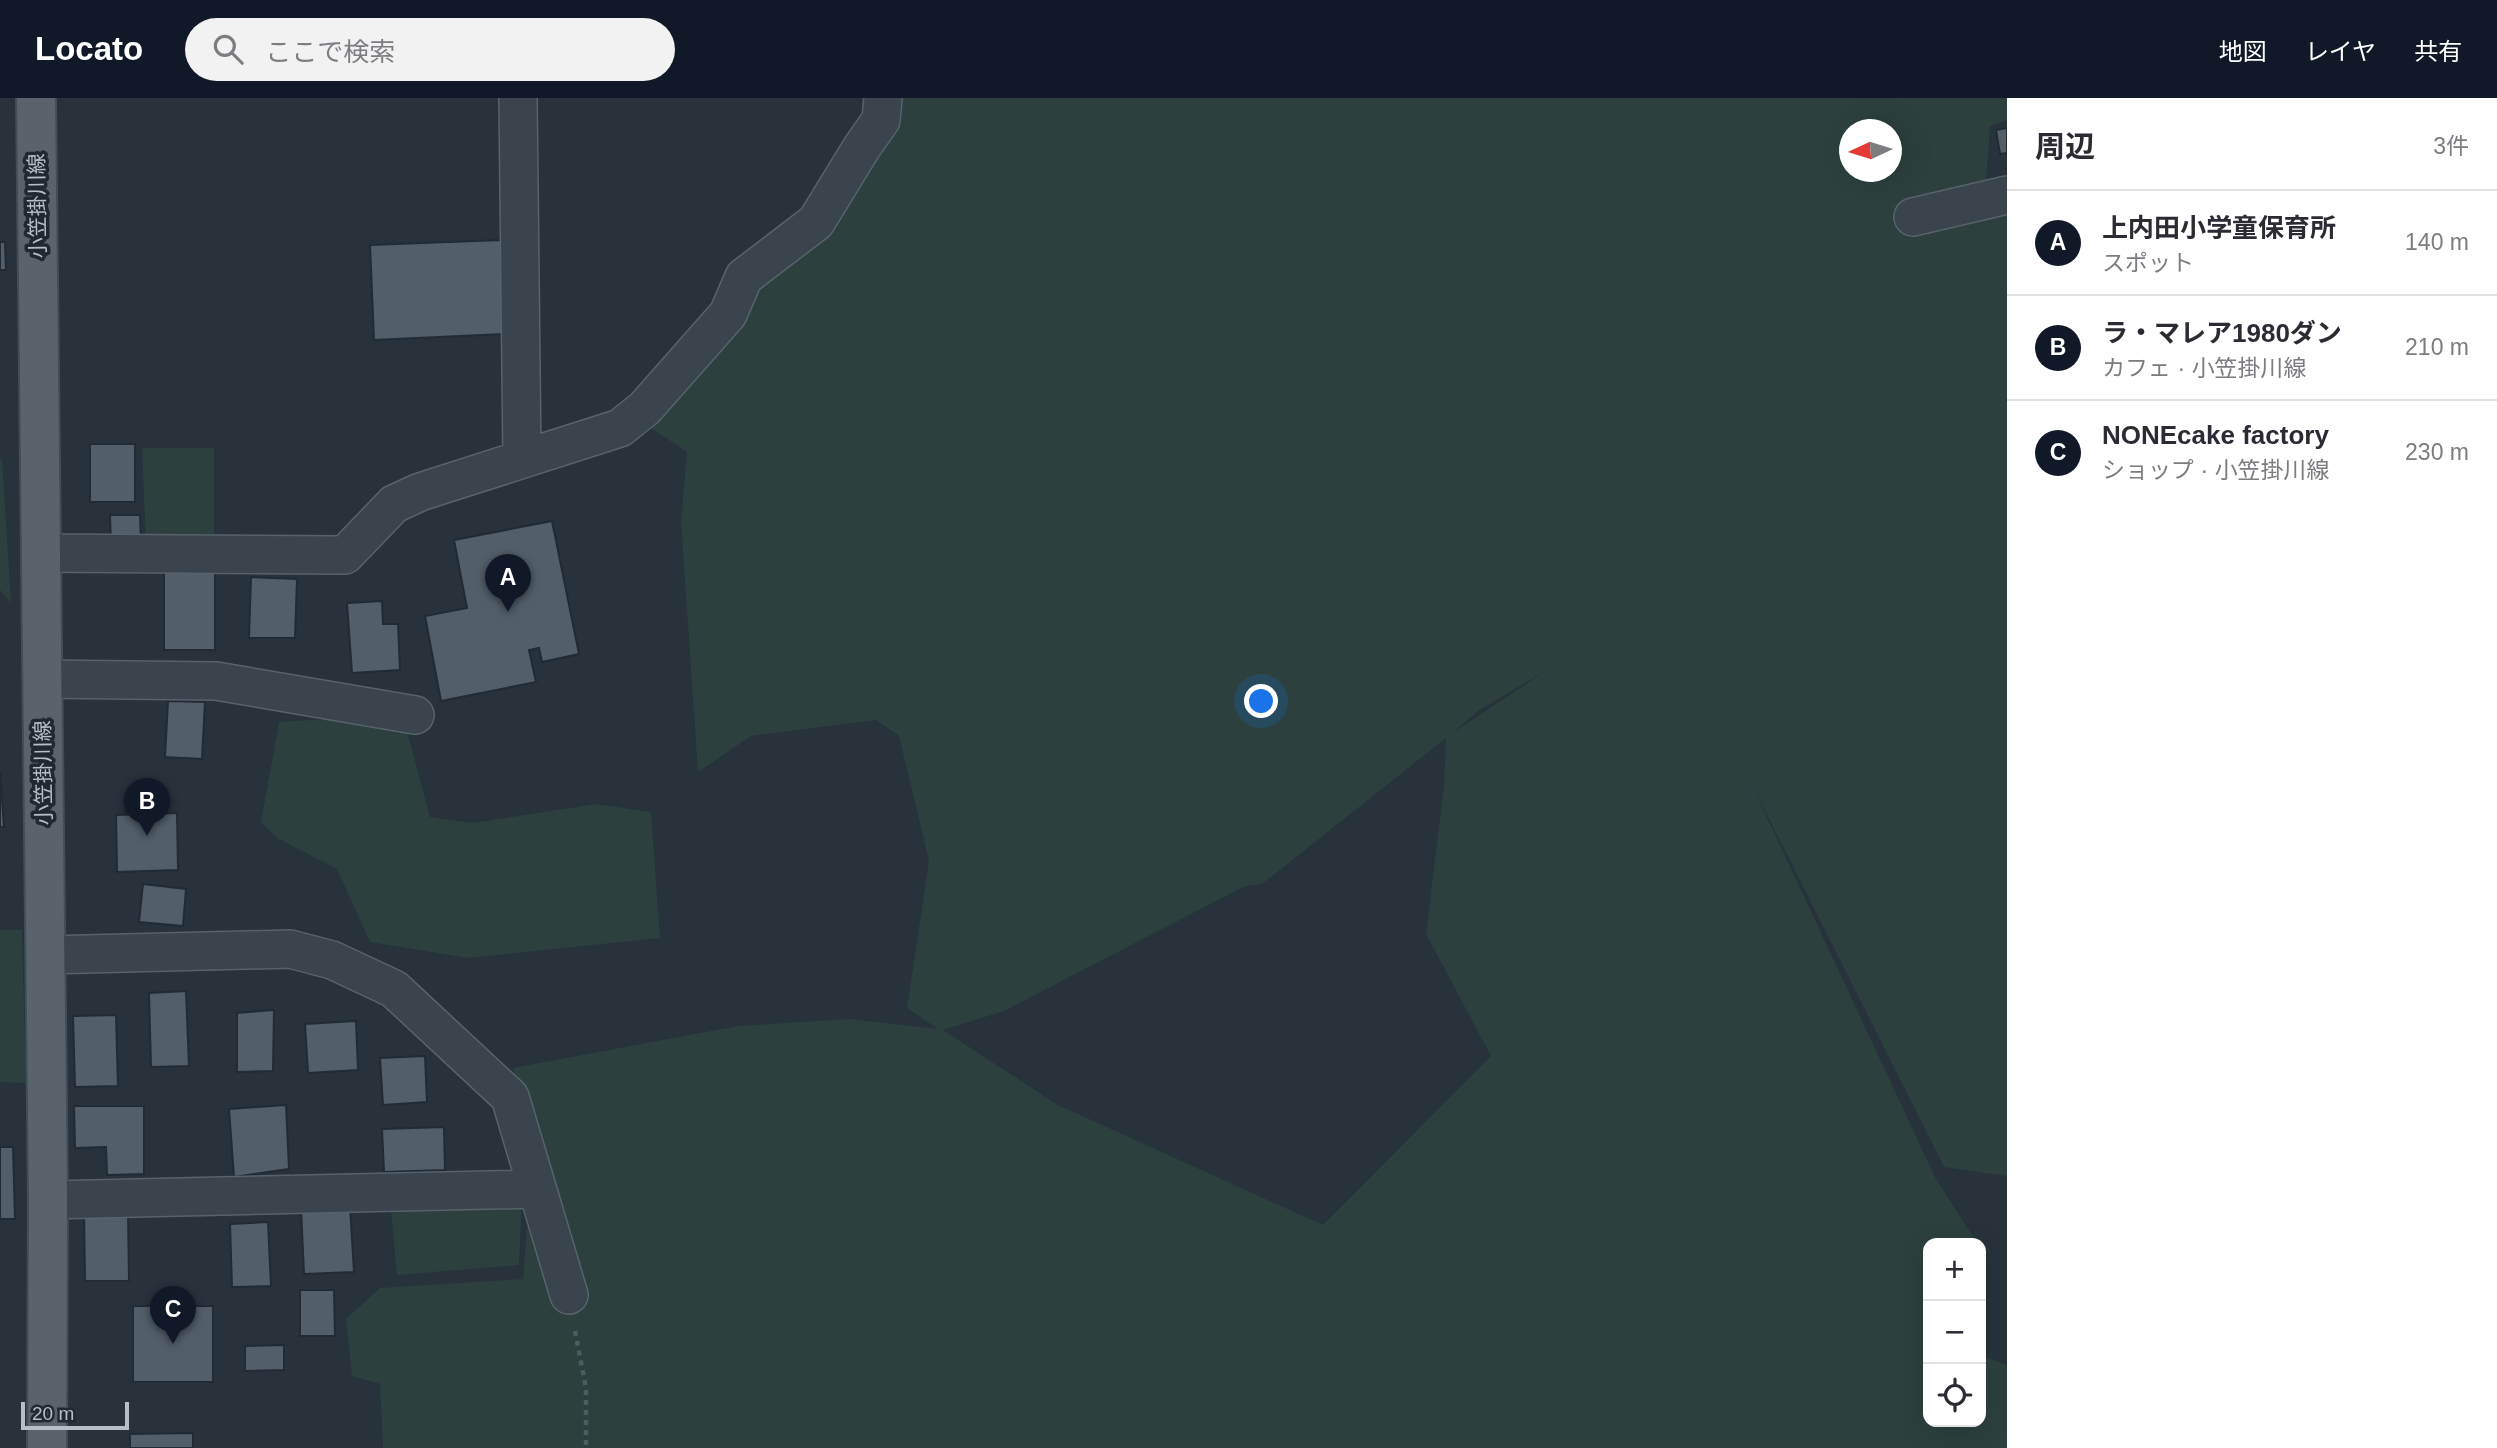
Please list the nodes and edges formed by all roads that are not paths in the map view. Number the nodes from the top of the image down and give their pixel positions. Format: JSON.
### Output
{"nodes":[{"id":1,"x":36,"y":98,"type":"edge"},
{"id":2,"x":518,"y":98,"type":"edge"},
{"id":3,"x":883,"y":98,"type":"edge"},
{"id":4,"x":2007,"y":195,"type":"edge"},
{"id":5,"x":1913,"y":217,"type":"dead end"},
{"id":6,"x":522,"y":459,"type":"junction"},
{"id":7,"x":41,"y":553,"type":"junction"},
{"id":8,"x":43,"y":679,"type":"junction"},
{"id":9,"x":415,"y":715,"type":"dead end"},
{"id":10,"x":46,"y":955,"type":"junction"},
{"id":11,"x":537,"y":1189,"type":"junction"},
{"id":12,"x":48,"y":1200,"type":"junction"},
{"id":13,"x":569,"y":1295,"type":"road end"},
{"id":14,"x":47,"y":1448,"type":"edge"}],
"edges":[{"from":1,"to":7,"type":"main road","name":"小笠掛川線"},
{"from":2,"to":6,"type":"street"},
{"from":3,"to":6,"type":"street"},
{"from":4,"to":5,"type":"street"},
{"from":6,"to":7,"type":"street"},
{"from":7,"to":8,"type":"main road","name":"小笠掛川線"},
{"from":8,"to":9,"type":"street"},
{"from":8,"to":10,"type":"main road","name":"小笠掛川線"},
{"from":10,"to":11,"type":"street"},
{"from":10,"to":12,"type":"main road","name":"小笠掛川線"},
{"from":11,"to":12,"type":"street"},
{"from":11,"to":13,"type":"street"},
{"from":12,"to":14,"type":"main road","name":"小笠掛川線"}]}
